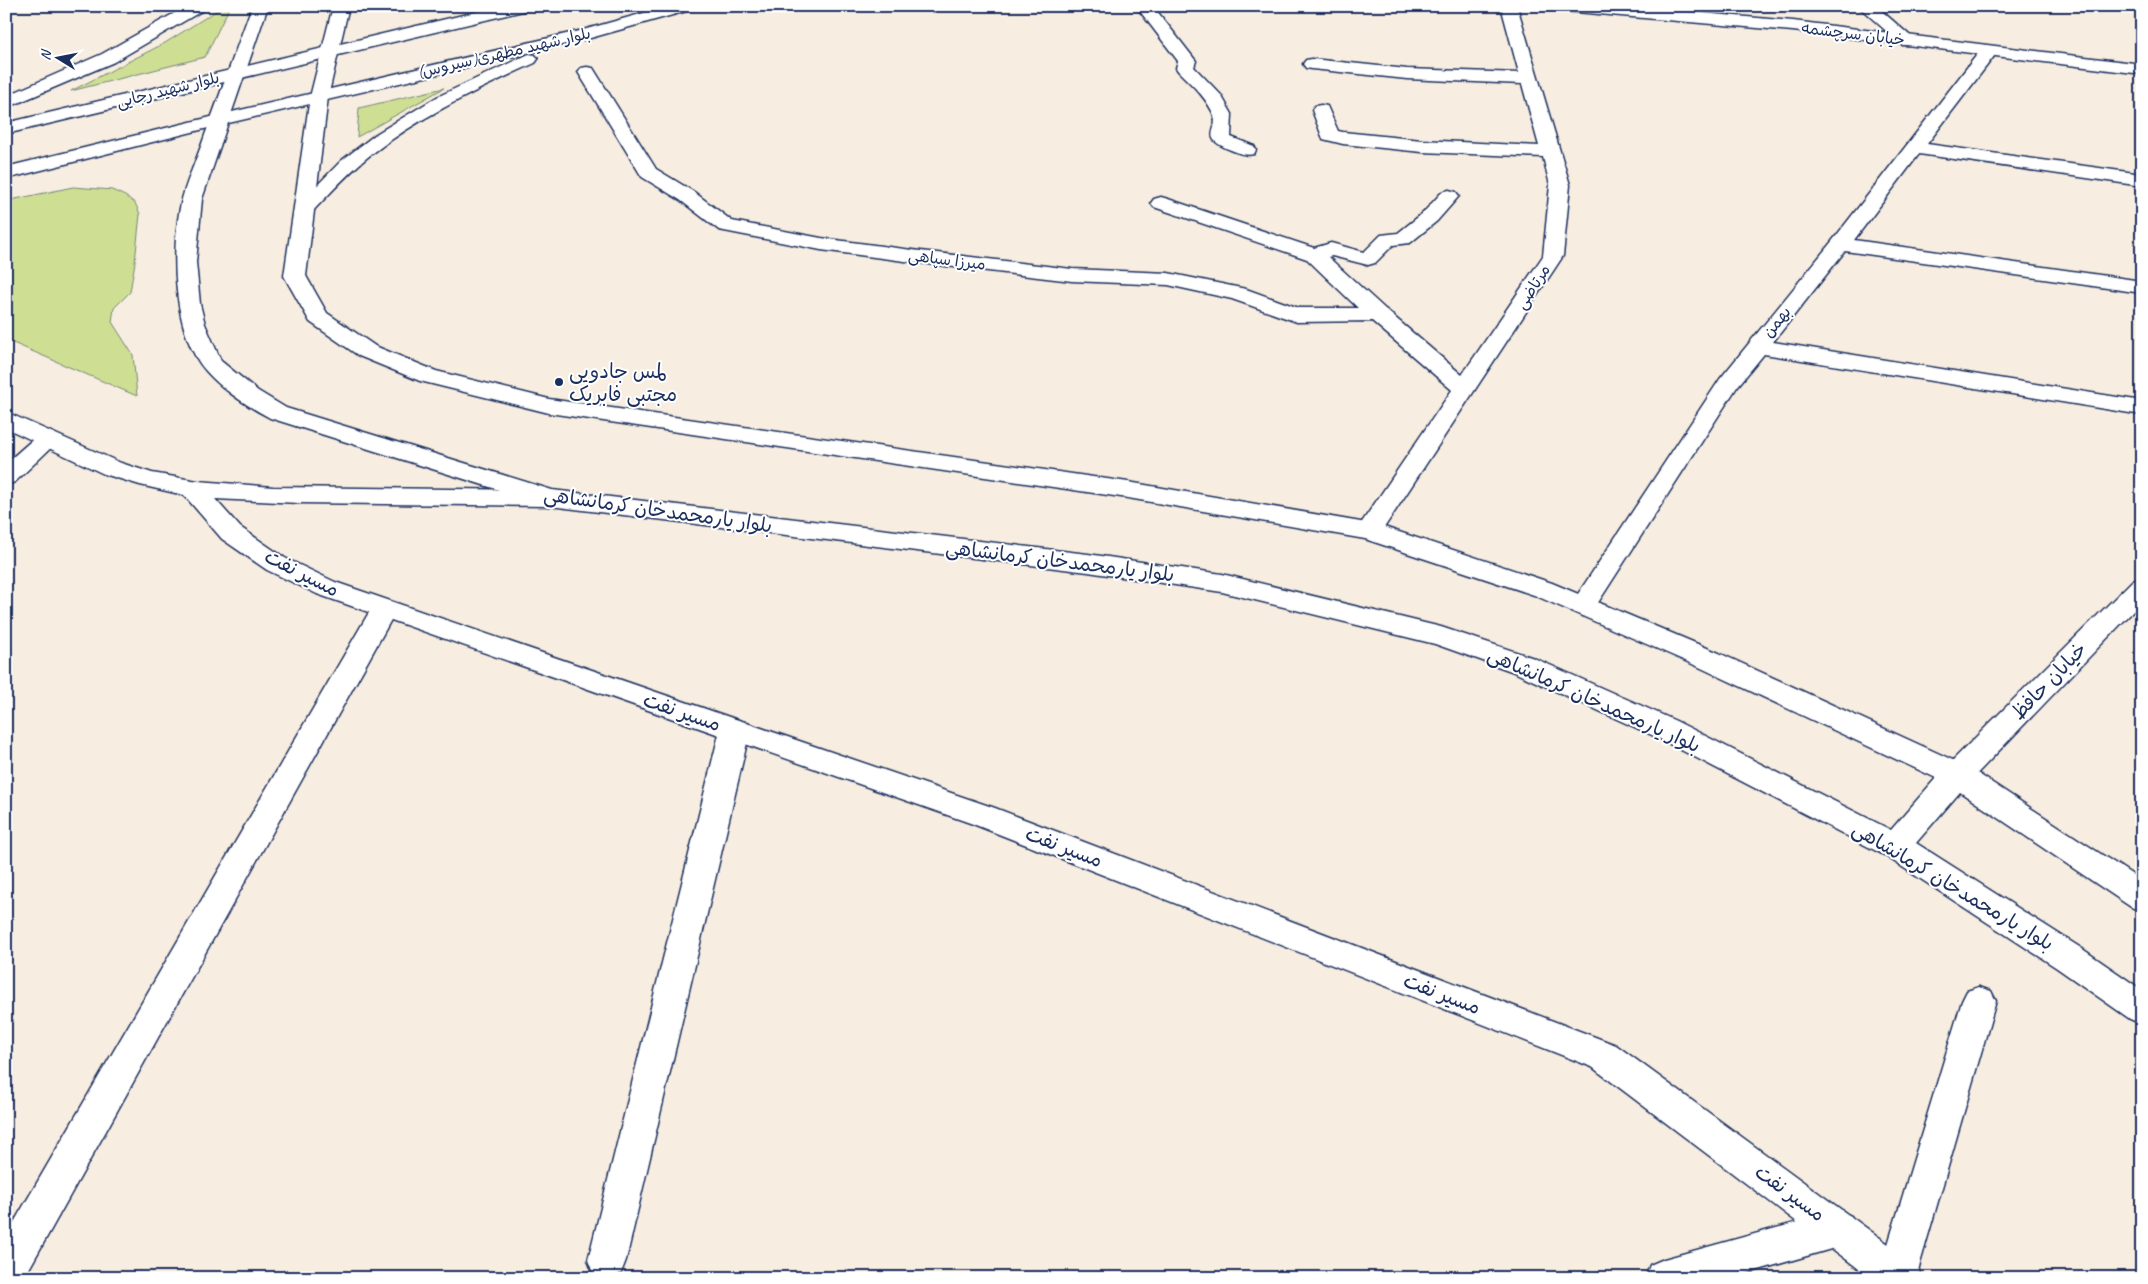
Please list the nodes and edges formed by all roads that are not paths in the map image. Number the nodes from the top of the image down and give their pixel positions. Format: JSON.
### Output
{"nodes":[{"id":1,"x":199,"y":6,"type":"edge"},
{"id":2,"x":260,"y":6,"type":"edge"},
{"id":3,"x":341,"y":6,"type":"edge"},
{"id":4,"x":523,"y":6,"type":"edge"},
{"id":5,"x":688,"y":6,"type":"edge"},
{"id":6,"x":1144,"y":6,"type":"edge"},
{"id":7,"x":1509,"y":6,"type":"edge"},
{"id":8,"x":1564,"y":6,"type":"edge"},
{"id":9,"x":1866,"y":6,"type":"edge"},
{"id":10,"x":586,"y":34,"type":"junction"},
{"id":11,"x":1908,"y":41,"type":"junction"},
{"id":12,"x":330,"y":51,"type":"junction"},
{"id":13,"x":1989,"y":51,"type":"junction"},
{"id":14,"x":1312,"y":64,"type":"dead end"},
{"id":15,"x":2142,"y":70,"type":"edge"},
{"id":16,"x":587,"y":72,"type":"dead end"},
{"id":17,"x":237,"y":74,"type":"junction"},
{"id":18,"x":1530,"y":79,"type":"junction"},
{"id":19,"x":320,"y":97,"type":"junction"},
{"id":20,"x":6,"y":103,"type":"edge"},
{"id":21,"x":1321,"y":110,"type":"dead end"},
{"id":22,"x":219,"y":120,"type":"junction"},
{"id":23,"x":6,"y":129,"type":"edge"},
{"id":24,"x":1914,"y":148,"type":"junction"},
{"id":25,"x":1247,"y":150,"type":"dead end"},
{"id":26,"x":1551,"y":152,"type":"junction"},
{"id":27,"x":6,"y":173,"type":"edge"},
{"id":28,"x":2142,"y":180,"type":"edge"},
{"id":29,"x":1449,"y":196,"type":"dead end"},
{"id":30,"x":1162,"y":203,"type":"dead end"},
{"id":31,"x":305,"y":208,"type":"junction"},
{"id":32,"x":1840,"y":244,"type":"junction"},
{"id":33,"x":1314,"y":255,"type":"junction"},
{"id":34,"x":2142,"y":287,"type":"edge"},
{"id":35,"x":1377,"y":314,"type":"junction"},
{"id":36,"x":1758,"y":346,"type":"junction"},
{"id":37,"x":1466,"y":389,"type":"junction"},
{"id":38,"x":2142,"y":408,"type":"edge"},
{"id":39,"x":6,"y":420,"type":"edge"},
{"id":40,"x":47,"y":439,"type":"junction"},
{"id":41,"x":6,"y":477,"type":"edge"},
{"id":42,"x":193,"y":489,"type":"junction"},
{"id":43,"x":550,"y":498,"type":"junction"},
{"id":44,"x":1370,"y":531,"type":"junction"},
{"id":45,"x":2142,"y":586,"type":"edge"},
{"id":46,"x":1583,"y":606,"type":"junction"},
{"id":47,"x":384,"y":609,"type":"junction"},
{"id":48,"x":735,"y":730,"type":"junction"},
{"id":49,"x":1957,"y":775,"type":"junction"},
{"id":50,"x":1895,"y":846,"type":"junction"},
{"id":51,"x":2142,"y":898,"type":"edge"},
{"id":52,"x":1979,"y":1001,"type":"dead end"},
{"id":53,"x":2142,"y":1009,"type":"edge"},
{"id":54,"x":1838,"y":1228,"type":"junction"},
{"id":55,"x":607,"y":1260,"type":"dead end"},
{"id":56,"x":6,"y":1273,"type":"edge"},
{"id":57,"x":1900,"y":1276,"type":"edge"},
{"id":58,"x":1664,"y":1278,"type":"edge"}],
"edges":[{"from":1,"to":20,"type":"street"},
{"from":2,"to":17,"type":"street","name":"بلوار یارمحمدخان کرمانشاهی"},
{"from":3,"to":12,"type":"street"},
{"from":4,"to":12,"type":"street"},
{"from":5,"to":10,"type":"street","name":"بلوار شهید مطهری(سیروس)"},
{"from":6,"to":25,"type":"street"},
{"from":7,"to":18,"type":"street","name":"مرتاضی"},
{"from":8,"to":11,"type":"street","name":"خیابان سرچشمه"},
{"from":9,"to":11,"type":"street"},
{"from":10,"to":19,"type":"street","name":"بلوار شهید مطهری(سیروس)"},
{"from":10,"to":31,"type":"street"},
{"from":11,"to":13,"type":"street","name":"خیابان سرچشمه"},
{"from":12,"to":17,"type":"street","name":"بلوار شهید رجایی"},
{"from":12,"to":19,"type":"street"},
{"from":13,"to":15,"type":"street","name":"خیابان سرچشمه"},
{"from":13,"to":24,"type":"street","name":"بهمن"},
{"from":14,"to":18,"type":"street"},
{"from":16,"to":35,"type":"street","name":"میرزا سپاهی"},
{"from":17,"to":22,"type":"street","name":"بلوار یارمحمدخان کرمانشاهی"},
{"from":17,"to":23,"type":"street","name":"بلوار شهید رجایی"},
{"from":18,"to":26,"type":"street","name":"مرتاضی"},
{"from":19,"to":22,"type":"street"},
{"from":19,"to":31,"type":"street"},
{"from":21,"to":26,"type":"street"},
{"from":22,"to":27,"type":"street"},
{"from":22,"to":43,"type":"street","name":"بلوار یارمحمدخان کرمانشاهی"},
{"from":24,"to":28,"type":"street"},
{"from":24,"to":32,"type":"street","name":"بهمن"},
{"from":26,"to":37,"type":"street","name":"مرتاضی"},
{"from":29,"to":33,"type":"street"},
{"from":30,"to":33,"type":"street"},
{"from":31,"to":44,"type":"street"},
{"from":32,"to":34,"type":"street"},
{"from":32,"to":36,"type":"street","name":"بهمن"},
{"from":33,"to":35,"type":"street"},
{"from":35,"to":37,"type":"street"},
{"from":36,"to":38,"type":"street"},
{"from":36,"to":46,"type":"street","name":"بهمن"},
{"from":37,"to":44,"type":"street","name":"مرتاضی"},
{"from":39,"to":40,"type":"street"},
{"from":40,"to":41,"type":"street"},
{"from":40,"to":42,"type":"street"},
{"from":42,"to":43,"type":"street"},
{"from":42,"to":47,"type":"street","name":"مسیر نفت"},
{"from":43,"to":50,"type":"street","name":"بلوار یارمحمدخان کرمانشاهی"},
{"from":44,"to":46,"type":"street"},
{"from":45,"to":49,"type":"street","name":"خیابان حافظ"},
{"from":46,"to":49,"type":"street"},
{"from":47,"to":48,"type":"street","name":"مسیر نفت"},
{"from":47,"to":56,"type":"street"},
{"from":48,"to":54,"type":"street","name":"مسیر نفت"},
{"from":48,"to":55,"type":"street"},
{"from":49,"to":50,"type":"street","name":"خیابان حافظ"},
{"from":49,"to":51,"type":"street"},
{"from":50,"to":53,"type":"street","name":"بلوار یارمحمدخان کرمانشاهی"},
{"from":52,"to":57,"type":"street"},
{"from":54,"to":57,"type":"street","name":"مسیر نفت"},
{"from":54,"to":58,"type":"street"}]}
